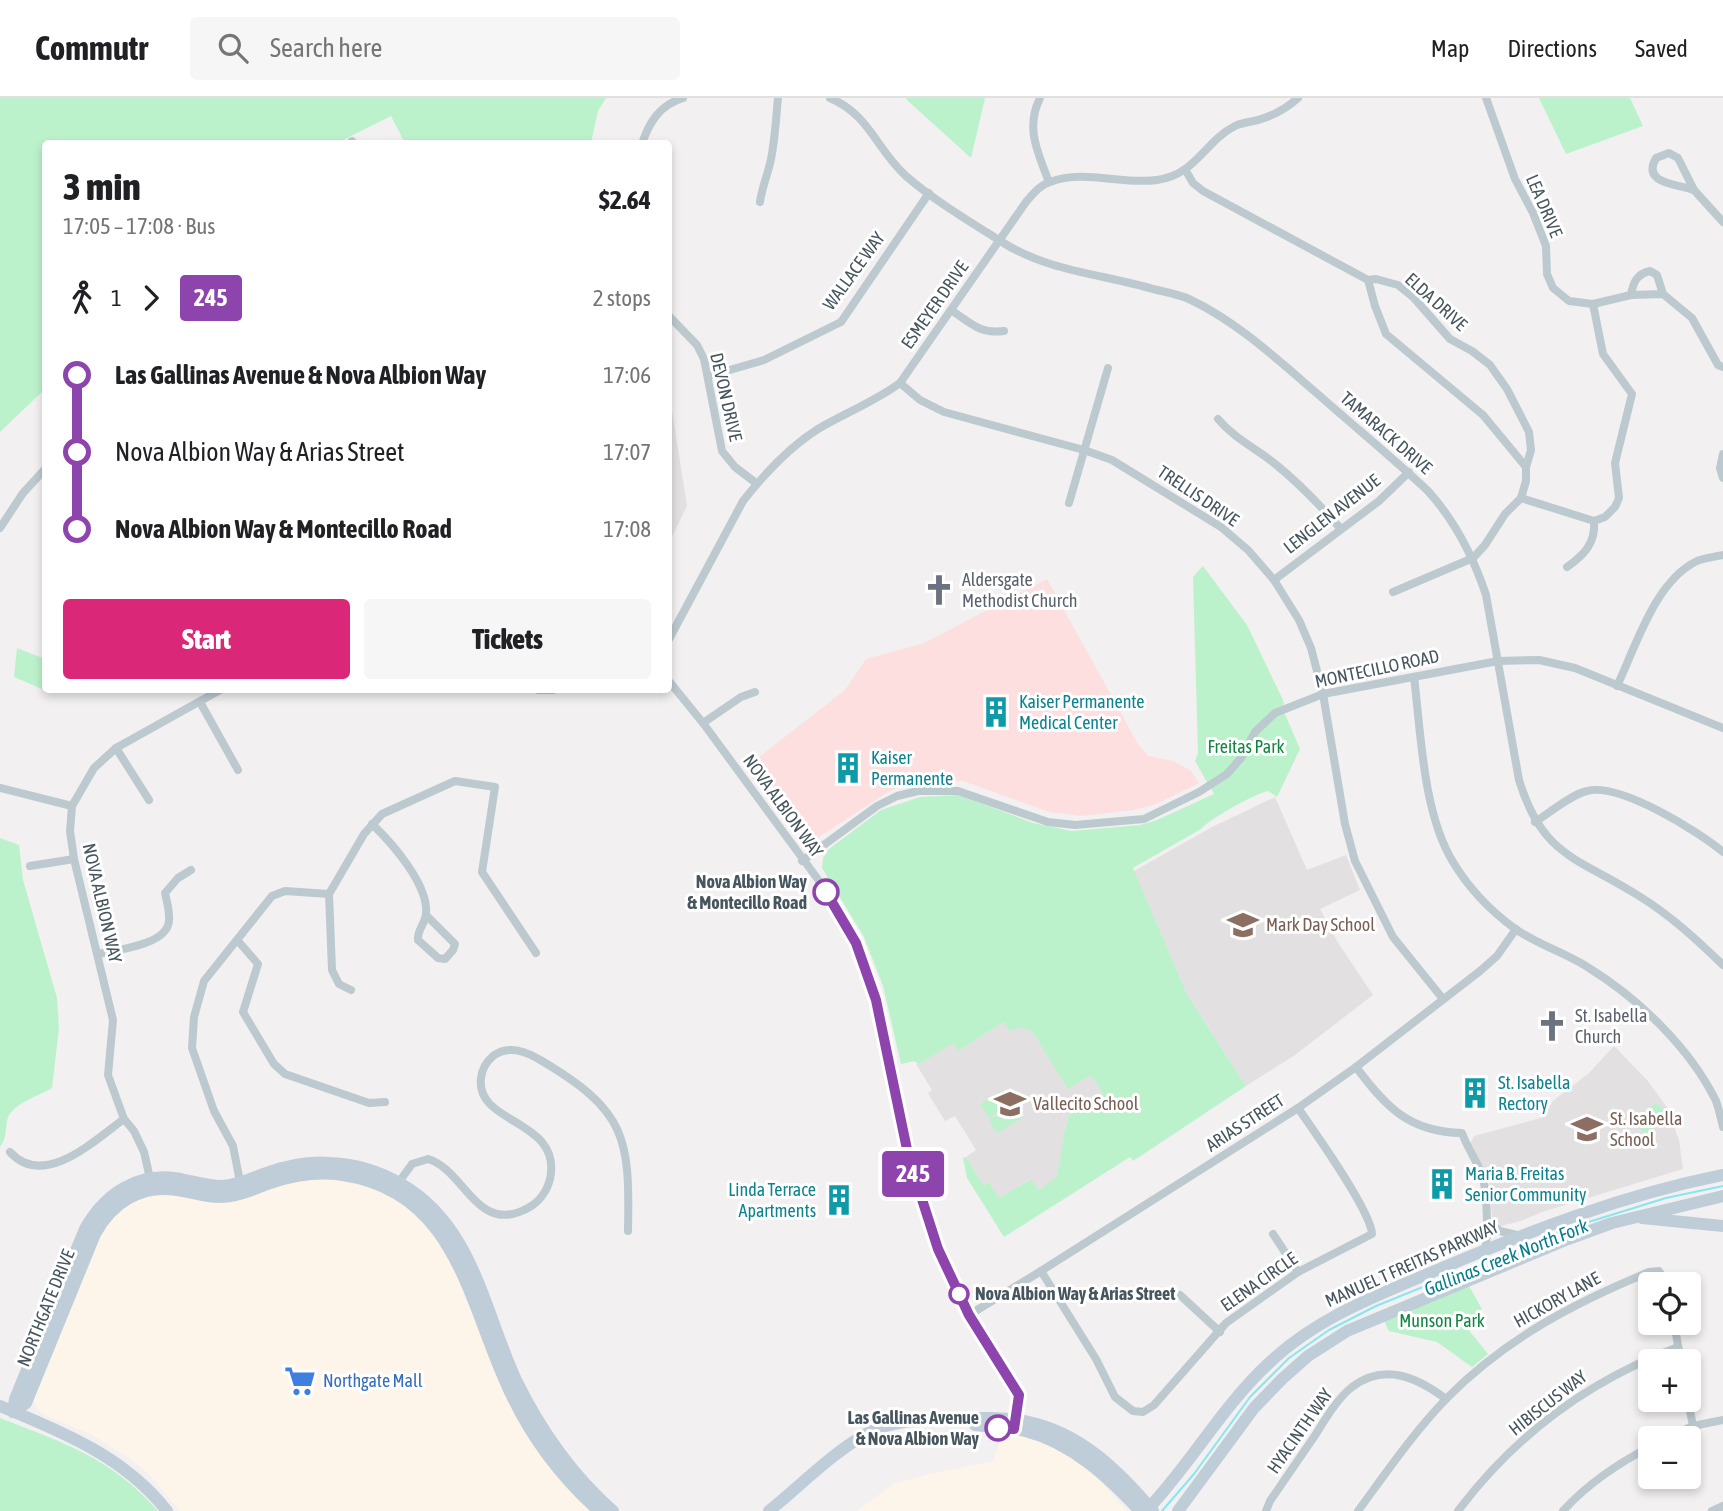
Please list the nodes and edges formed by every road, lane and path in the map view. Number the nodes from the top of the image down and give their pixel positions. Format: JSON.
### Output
{"nodes":[{"id":1,"x":683,"y":98,"type":"edge"},
{"id":2,"x":778,"y":98,"type":"edge"},
{"id":3,"x":830,"y":98,"type":"edge"},
{"id":4,"x":1040,"y":98,"type":"edge"},
{"id":5,"x":1298,"y":98,"type":"edge"},
{"id":6,"x":1486,"y":98,"type":"edge"},
{"id":7,"x":643,"y":140,"type":"edge"},
{"id":8,"x":1186,"y":171,"type":"junction"},
{"id":9,"x":1049,"y":182,"type":"junction"},
{"id":10,"x":1694,"y":190,"type":"junction"},
{"id":11,"x":929,"y":193,"type":"junction"},
{"id":12,"x":760,"y":202,"type":"dead end"},
{"id":13,"x":1723,"y":222,"type":"edge"},
{"id":14,"x":999,"y":240,"type":"junction"},
{"id":15,"x":1368,"y":280,"type":"junction"},
{"id":16,"x":1663,"y":294,"type":"junction"},
{"id":17,"x":1631,"y":295,"type":"junction"},
{"id":18,"x":1593,"y":304,"type":"junction"},
{"id":19,"x":951,"y":310,"type":"junction"},
{"id":20,"x":672,"y":319,"type":"edge"},
{"id":21,"x":1004,"y":331,"type":"dead end"},
{"id":22,"x":1723,"y":367,"type":"edge"},
{"id":23,"x":1108,"y":368,"type":"dead end"},
{"id":24,"x":709,"y":376,"type":"junction"},
{"id":25,"x":900,"y":383,"type":"junction"},
{"id":26,"x":1218,"y":419,"type":"dead end"},
{"id":27,"x":1084,"y":450,"type":"junction"},
{"id":28,"x":1723,"y":454,"type":"edge"},
{"id":29,"x":1526,"y":467,"type":"junction"},
{"id":30,"x":42,"y":472,"type":"edge"},
{"id":31,"x":1409,"y":472,"type":"junction"},
{"id":32,"x":1723,"y":478,"type":"edge"},
{"id":33,"x":756,"y":483,"type":"junction"},
{"id":34,"x":1521,"y":498,"type":"junction"},
{"id":35,"x":1069,"y":503,"type":"dead end"},
{"id":36,"x":1594,"y":521,"type":"junction"},
{"id":37,"x":0,"y":528,"type":"edge"},
{"id":38,"x":1341,"y":529,"type":"junction"},
{"id":39,"x":1723,"y":555,"type":"edge"},
{"id":40,"x":1473,"y":558,"type":"junction"},
{"id":41,"x":1567,"y":567,"type":"dead end"},
{"id":42,"x":1274,"y":580,"type":"junction"},
{"id":43,"x":1393,"y":592,"type":"dead end"},
{"id":44,"x":672,"y":634,"type":"edge"},
{"id":45,"x":1497,"y":661,"type":"junction"},
{"id":46,"x":1413,"y":677,"type":"junction"},
{"id":47,"x":672,"y":685,"type":"edge"},
{"id":48,"x":1617,"y":687,"type":"junction"},
{"id":49,"x":755,"y":692,"type":"dead end"},
{"id":50,"x":215,"y":693,"type":"edge"},
{"id":51,"x":1323,"y":694,"type":"junction"},
{"id":52,"x":200,"y":702,"type":"junction"},
{"id":53,"x":703,"y":723,"type":"junction"},
{"id":54,"x":1723,"y":728,"type":"edge"},
{"id":55,"x":116,"y":748,"type":"junction"},
{"id":56,"x":238,"y":769,"type":"dead end"},
{"id":57,"x":0,"y":788,"type":"edge"},
{"id":58,"x":149,"y":800,"type":"dead end"},
{"id":59,"x":72,"y":806,"type":"junction"},
{"id":60,"x":1535,"y":822,"type":"junction"},
{"id":61,"x":372,"y":824,"type":"junction"},
{"id":62,"x":1723,"y":852,"type":"edge"},
{"id":63,"x":74,"y":859,"type":"junction"},
{"id":64,"x":802,"y":861,"type":"junction"},
{"id":65,"x":30,"y":866,"type":"dead end"},
{"id":66,"x":191,"y":870,"type":"dead end"},
{"id":67,"x":329,"y":894,"type":"junction"},
{"id":68,"x":426,"y":915,"type":"junction"},
{"id":69,"x":1516,"y":929,"type":"junction"},
{"id":70,"x":238,"y":941,"type":"junction"},
{"id":71,"x":536,"y":953,"type":"dead end"},
{"id":72,"x":98,"y":954,"type":"junction"},
{"id":73,"x":1723,"y":965,"type":"edge"},
{"id":74,"x":351,"y":990,"type":"dead end"},
{"id":75,"x":1443,"y":999,"type":"junction"},
{"id":76,"x":1356,"y":1067,"type":"junction"},
{"id":77,"x":1720,"y":1101,"type":"edge"},
{"id":78,"x":385,"y":1102,"type":"dead end"},
{"id":79,"x":1298,"y":1108,"type":"junction"},
{"id":80,"x":124,"y":1119,"type":"junction"},
{"id":81,"x":1723,"y":1127,"type":"edge"},
{"id":82,"x":10,"y":1152,"type":"dead end"},
{"id":83,"x":1723,"y":1175,"type":"edge"},
{"id":84,"x":151,"y":1184,"type":"junction"},
{"id":85,"x":395,"y":1187,"type":"junction"},
{"id":86,"x":241,"y":1188,"type":"junction"},
{"id":87,"x":1723,"y":1196,"type":"edge"},
{"id":88,"x":1635,"y":1217,"type":"junction"},
{"id":89,"x":1487,"y":1220,"type":"junction"},
{"id":90,"x":1723,"y":1226,"type":"edge"},
{"id":91,"x":628,"y":1231,"type":"dead end"},
{"id":92,"x":1273,"y":1234,"type":"dead end"},
{"id":93,"x":1521,"y":1236,"type":"junction"},
{"id":94,"x":1484,"y":1251,"type":"junction"},
{"id":95,"x":1041,"y":1271,"type":"junction"},
{"id":96,"x":1298,"y":1272,"type":"junction"},
{"id":97,"x":1638,"y":1277,"type":"edge"},
{"id":98,"x":1180,"y":1295,"type":"dead end"},
{"id":99,"x":969,"y":1315,"type":"junction"},
{"id":100,"x":1220,"y":1332,"type":"junction"},
{"id":101,"x":1676,"y":1335,"type":"edge"},
{"id":102,"x":1678,"y":1347,"type":"joint"},
{"id":103,"x":1446,"y":1399,"type":"junction"},
{"id":104,"x":0,"y":1406,"type":"edge"},
{"id":105,"x":13,"y":1412,"type":"junction"},
{"id":106,"x":1690,"y":1412,"type":"edge"},
{"id":107,"x":1723,"y":1420,"type":"edge"},
{"id":108,"x":1015,"y":1425,"type":"junction"},
{"id":109,"x":1693,"y":1426,"type":"joint"},
{"id":110,"x":1638,"y":1453,"type":"edge"},
{"id":111,"x":583,"y":1490,"type":"junction"},
{"id":112,"x":1723,"y":1506,"type":"edge"},
{"id":113,"x":1148,"y":1510,"type":"edge"},
{"id":114,"x":167,"y":1511,"type":"edge"},
{"id":115,"x":174,"y":1511,"type":"edge"},
{"id":116,"x":598,"y":1511,"type":"edge"},
{"id":117,"x":614,"y":1511,"type":"edge"},
{"id":118,"x":769,"y":1511,"type":"edge"},
{"id":119,"x":1178,"y":1511,"type":"edge"},
{"id":120,"x":1266,"y":1511,"type":"edge"},
{"id":121,"x":1358,"y":1511,"type":"edge"},
{"id":122,"x":1458,"y":1511,"type":"edge"},
{"id":123,"x":1563,"y":1511,"type":"edge"},
{"id":124,"x":1712,"y":1511,"type":"edge"}],
"edges":[{"from":1,"to":7,"type":"street"},
{"from":2,"to":12,"type":"street"},
{"from":3,"to":11,"type":"street","name":"TAMARACK DRIVE"},
{"from":4,"to":9,"type":"street"},
{"from":5,"to":8,"type":"street"},
{"from":6,"to":18,"type":"street","name":"LEA DRIVE"},
{"from":8,"to":9,"type":"street"},
{"from":8,"to":15,"type":"street","name":"ELDA DRIVE"},
{"from":9,"to":14,"type":"street","name":"ESMEYER DRIVE"},
{"from":10,"to":10,"type":"street"},
{"from":10,"to":13,"type":"street"},
{"from":11,"to":14,"type":"street","name":"TAMARACK DRIVE"},
{"from":11,"to":24,"type":"street","name":"WALLACE WAY"},
{"from":14,"to":19,"type":"street","name":"ESMEYER DRIVE"},
{"from":14,"to":31,"type":"street","name":"TAMARACK DRIVE"},
{"from":15,"to":29,"type":"street"},
{"from":15,"to":29,"type":"street","name":"ELDA DRIVE"},
{"from":16,"to":17,"type":"street"},
{"from":16,"to":17,"type":"street"},
{"from":16,"to":22,"type":"street"},
{"from":17,"to":18,"type":"street"},
{"from":18,"to":36,"type":"street"},
{"from":19,"to":21,"type":"street"},
{"from":19,"to":25,"type":"street","name":"ESMEYER DRIVE"},
{"from":20,"to":24,"type":"street","name":"DEVON DRIVE"},
{"from":23,"to":27,"type":"street"},
{"from":24,"to":33,"type":"street","name":"DEVON DRIVE"},
{"from":25,"to":27,"type":"street","name":"TRELLIS DRIVE"},
{"from":25,"to":33,"type":"street","name":"ESMEYER DRIVE"},
{"from":26,"to":38,"type":"street"},
{"from":27,"to":35,"type":"street"},
{"from":27,"to":42,"type":"street","name":"TRELLIS DRIVE"},
{"from":28,"to":32,"type":"street"},
{"from":29,"to":34,"type":"street","name":"ELDA DRIVE"},
{"from":30,"to":37,"type":"street"},
{"from":31,"to":38,"type":"street","name":"LENGLEN AVENUE"},
{"from":31,"to":40,"type":"street","name":"TAMARACK DRIVE"},
{"from":33,"to":44,"type":"street","name":"ESMEYER DRIVE"},
{"from":34,"to":36,"type":"street"},
{"from":34,"to":40,"type":"street"},
{"from":36,"to":41,"type":"street"},
{"from":38,"to":42,"type":"street","name":"LENGLEN AVENUE"},
{"from":39,"to":48,"type":"street"},
{"from":40,"to":43,"type":"street"},
{"from":40,"to":45,"type":"street","name":"TAMARACK DRIVE"},
{"from":42,"to":51,"type":"street","name":"TRELLIS DRIVE"},
{"from":45,"to":46,"type":"street","name":"MONTECILLO ROAD"},
{"from":45,"to":48,"type":"street","name":"MONTECILLO ROAD"},
{"from":45,"to":60,"type":"street","name":"TAMARACK DRIVE"},
{"from":46,"to":51,"type":"street","name":"MONTECILLO ROAD"},
{"from":46,"to":69,"type":"street"},
{"from":47,"to":53,"type":"street","name":"NOVA ALBION WAY"},
{"from":48,"to":54,"type":"street","name":"MONTECILLO ROAD"},
{"from":49,"to":53,"type":"street"},
{"from":50,"to":52,"type":"street","name":"NOVA ALBION WAY"},
{"from":51,"to":64,"type":"street","name":"MONTECILLO ROAD"},
{"from":51,"to":75,"type":"street","name":"TRELLIS DRIVE"},
{"from":52,"to":55,"type":"street","name":"NOVA ALBION WAY"},
{"from":52,"to":56,"type":"street"},
{"from":53,"to":64,"type":"street","name":"NOVA ALBION WAY"},
{"from":55,"to":58,"type":"street"},
{"from":55,"to":59,"type":"street","name":"NOVA ALBION WAY"},
{"from":57,"to":59,"type":"street"},
{"from":59,"to":63,"type":"street","name":"NOVA ALBION WAY"},
{"from":60,"to":62,"type":"street"},
{"from":60,"to":73,"type":"street","name":"TAMARACK DRIVE"},
{"from":61,"to":67,"type":"street"},
{"from":61,"to":68,"type":"street"},
{"from":61,"to":71,"type":"street"},
{"from":63,"to":65,"type":"street"},
{"from":63,"to":72,"type":"street","name":"NOVA ALBION WAY"},
{"from":64,"to":99,"type":"street","name":"NOVA ALBION WAY"},
{"from":66,"to":72,"type":"street"},
{"from":67,"to":70,"type":"street"},
{"from":67,"to":74,"type":"street"},
{"from":68,"to":68,"type":"street"},
{"from":69,"to":75,"type":"street","name":"ARIAS STREET"},
{"from":69,"to":77,"type":"street"},
{"from":70,"to":78,"type":"street"},
{"from":70,"to":86,"type":"street"},
{"from":72,"to":80,"type":"street","name":"NOVA ALBION WAY"},
{"from":75,"to":76,"type":"street","name":"ARIAS STREET"},
{"from":76,"to":79,"type":"street","name":"ARIAS STREET"},
{"from":76,"to":89,"type":"street"},
{"from":77,"to":81,"type":"street"},
{"from":79,"to":95,"type":"street","name":"ARIAS STREET"},
{"from":79,"to":96,"type":"street","name":"ELENA CIRCLE"},
{"from":80,"to":82,"type":"street"},
{"from":80,"to":84,"type":"street","name":"NOVA ALBION WAY"},
{"from":83,"to":93,"type":"main road","name":"MANUEL T FREITAS PARKWAY"},
{"from":84,"to":86,"type":"main road","name":"NORTHGATE DRIVE"},
{"from":84,"to":105,"type":"main road","name":"NORTHGATE DRIVE"},
{"from":85,"to":86,"type":"main road","name":"NORTHGATE DRIVE"},
{"from":85,"to":91,"type":"street"},
{"from":85,"to":111,"type":"main road","name":"NORTHGATE DRIVE"},
{"from":87,"to":88,"type":"main road","name":"MANUEL T FREITAS PARKWAY"},
{"from":88,"to":90,"type":"main road"},
{"from":88,"to":119,"type":"main road","name":"MANUEL T FREITAS PARKWAY"},
{"from":89,"to":93,"type":"street"},
{"from":89,"to":94,"type":"street"},
{"from":92,"to":96,"type":"street"},
{"from":93,"to":94,"type":"main road","name":"MANUEL T FREITAS PARKWAY"},
{"from":94,"to":113,"type":"main road","name":"MANUEL T FREITAS PARKWAY"},
{"from":95,"to":99,"type":"street","name":"ARIAS STREET"},
{"from":95,"to":100,"type":"street","name":"ELENA CIRCLE"},
{"from":96,"to":100,"type":"street","name":"ELENA CIRCLE"},
{"from":97,"to":103,"type":"street","name":"HICKORY LANE"},
{"from":98,"to":100,"type":"street"},
{"from":99,"to":108,"type":"street","name":"NOVA ALBION WAY"},
{"from":101,"to":102,"type":"street"},
{"from":102,"to":122,"type":"street","name":"HIBISCUS WAY"},
{"from":103,"to":120,"type":"street","name":"HYACINTH WAY"},
{"from":103,"to":121,"type":"street","name":"HICKORY LANE"},
{"from":104,"to":105,"type":"main road"},
{"from":105,"to":114,"type":"main road"},
{"from":105,"to":115,"type":"main road"},
{"from":106,"to":109,"type":"street"},
{"from":107,"to":109,"type":"street"},
{"from":108,"to":113,"type":"main road"},
{"from":108,"to":118,"type":"main road"},
{"from":110,"to":123,"type":"street"},
{"from":111,"to":116,"type":"main road","name":"NORTHGATE DRIVE"},
{"from":111,"to":117,"type":"main road","name":"NORTHGATE DRIVE"},
{"from":112,"to":124,"type":"street"}]}
